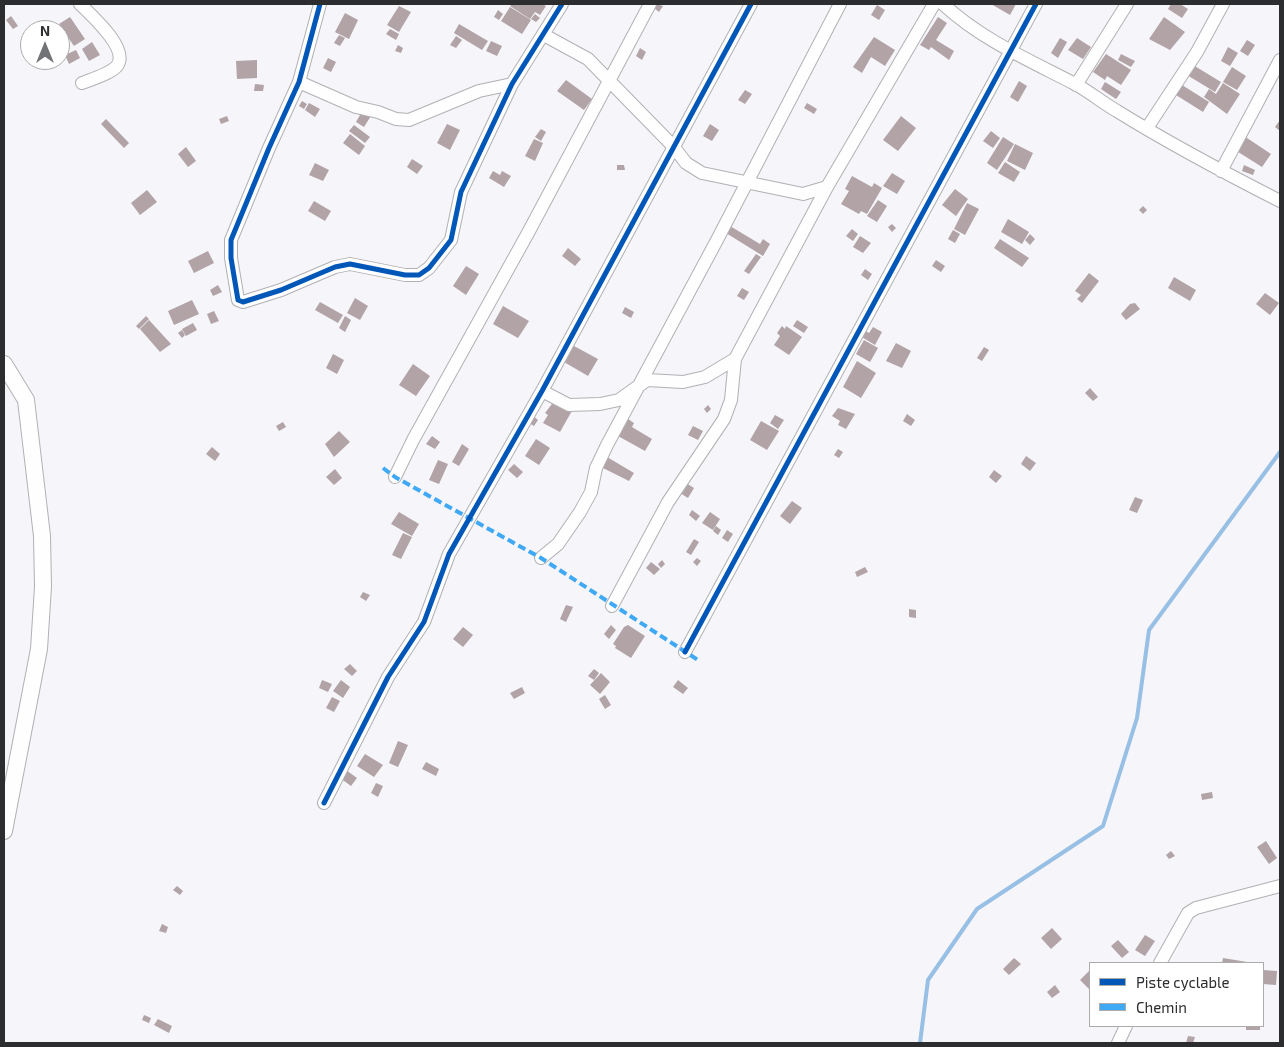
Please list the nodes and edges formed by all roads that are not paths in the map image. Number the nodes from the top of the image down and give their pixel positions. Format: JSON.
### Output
{"nodes":[{"id":1,"x":80,"y":4,"type":"edge"},
{"id":2,"x":320,"y":4,"type":"edge"},
{"id":3,"x":562,"y":4,"type":"edge"},
{"id":4,"x":650,"y":4,"type":"edge"},
{"id":5,"x":751,"y":4,"type":"edge"},
{"id":6,"x":840,"y":4,"type":"edge"},
{"id":7,"x":934,"y":4,"type":"edge"},
{"id":8,"x":942,"y":4,"type":"edge"},
{"id":9,"x":1036,"y":4,"type":"edge"},
{"id":10,"x":1127,"y":4,"type":"edge"},
{"id":11,"x":1223,"y":4,"type":"edge"},
{"id":12,"x":544,"y":35,"type":"junction"},
{"id":13,"x":1010,"y":52,"type":"junction"},
{"id":14,"x":1280,"y":60,"type":"edge"},
{"id":15,"x":299,"y":82,"type":"junction"},
{"id":16,"x":608,"y":82,"type":"junction"},
{"id":17,"x":82,"y":83,"type":"dead end"},
{"id":18,"x":512,"y":84,"type":"junction"},
{"id":19,"x":1076,"y":85,"type":"junction"},
{"id":20,"x":1147,"y":128,"type":"junction"},
{"id":21,"x":673,"y":146,"type":"junction"},
{"id":22,"x":1221,"y":171,"type":"junction"},
{"id":23,"x":747,"y":180,"type":"junction"},
{"id":24,"x":827,"y":187,"type":"junction"},
{"id":25,"x":1280,"y":201,"type":"edge"},
{"id":26,"x":735,"y":359,"type":"junction"},
{"id":27,"x":4,"y":364,"type":"edge"},
{"id":28,"x":638,"y":388,"type":"junction"},
{"id":29,"x":542,"y":391,"type":"junction"},
{"id":30,"x":395,"y":477,"type":"dead end"},
{"id":31,"x":541,"y":558,"type":"dead end"},
{"id":32,"x":612,"y":606,"type":"dead end"},
{"id":33,"x":685,"y":652,"type":"dead end"},
{"id":34,"x":324,"y":803,"type":"dead end"},
{"id":35,"x":4,"y":831,"type":"edge"},
{"id":36,"x":1280,"y":886,"type":"edge"},
{"id":37,"x":1161,"y":962,"type":"edge"},
{"id":38,"x":1126,"y":1027,"type":"edge"},
{"id":39,"x":1118,"y":1043,"type":"edge"}],
"edges":[{"from":1,"to":17,"type":"street"},
{"from":2,"to":15,"type":"street"},
{"from":3,"to":12,"type":"street"},
{"from":4,"to":16,"type":"street"},
{"from":5,"to":21,"type":"street"},
{"from":6,"to":23,"type":"street"},
{"from":7,"to":24,"type":"street"},
{"from":8,"to":13,"type":"street"},
{"from":9,"to":13,"type":"street"},
{"from":10,"to":19,"type":"street"},
{"from":11,"to":20,"type":"street"},
{"from":12,"to":16,"type":"street"},
{"from":12,"to":18,"type":"street"},
{"from":13,"to":19,"type":"street"},
{"from":13,"to":33,"type":"street"},
{"from":14,"to":22,"type":"street"},
{"from":15,"to":18,"type":"street"},
{"from":15,"to":18,"type":"street"},
{"from":16,"to":21,"type":"street"},
{"from":16,"to":30,"type":"street"},
{"from":19,"to":20,"type":"street"},
{"from":20,"to":22,"type":"street"},
{"from":21,"to":23,"type":"street"},
{"from":21,"to":29,"type":"street"},
{"from":22,"to":25,"type":"street"},
{"from":23,"to":24,"type":"street"},
{"from":23,"to":28,"type":"street"},
{"from":24,"to":26,"type":"street"},
{"from":26,"to":28,"type":"street"},
{"from":26,"to":32,"type":"street"},
{"from":27,"to":35,"type":"street"},
{"from":28,"to":29,"type":"street"},
{"from":28,"to":31,"type":"street"},
{"from":29,"to":34,"type":"street"},
{"from":36,"to":37,"type":"street"},
{"from":38,"to":39,"type":"street"}]}
